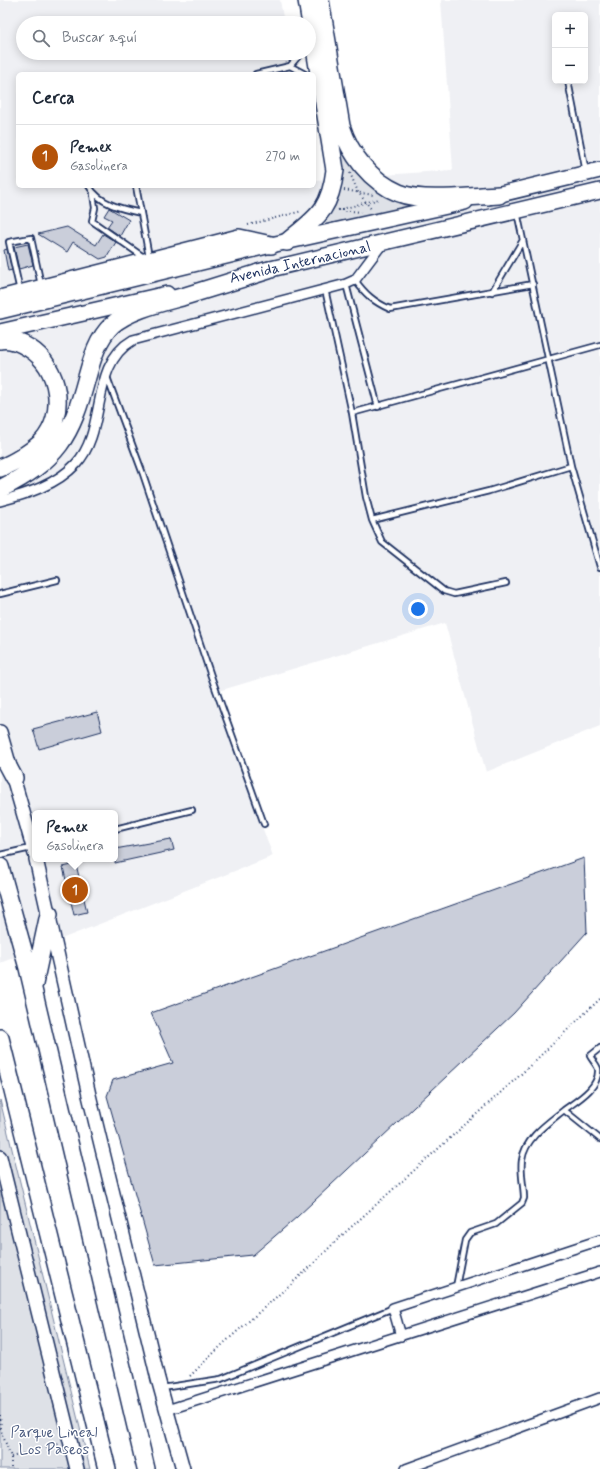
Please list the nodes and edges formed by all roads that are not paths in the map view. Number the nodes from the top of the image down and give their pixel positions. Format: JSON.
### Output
{"nodes":[{"id":1,"x":307,"y":0,"type":"edge"},
{"id":2,"x":320,"y":0,"type":"edge"},
{"id":3,"x":309,"y":16,"type":"edge"},
{"id":4,"x":295,"y":60,"type":"edge"},
{"id":5,"x":314,"y":60,"type":"edge"},
{"id":6,"x":290,"y":66,"type":"junction"},
{"id":7,"x":264,"y":72,"type":"edge"},
{"id":8,"x":300,"y":72,"type":"edge"},
{"id":9,"x":316,"y":72,"type":"edge"},
{"id":10,"x":317,"y":81,"type":"edge"},
{"id":11,"x":569,"y":84,"type":"edge"},
{"id":12,"x":593,"y":172,"type":"edge"},
{"id":13,"x":90,"y":188,"type":"edge"},
{"id":14,"x":136,"y":188,"type":"edge"},
{"id":15,"x":600,"y":191,"type":"edge"},
{"id":16,"x":93,"y":194,"type":"junction"},
{"id":17,"x":499,"y":195,"type":"junction"},
{"id":18,"x":517,"y":211,"type":"junction"},
{"id":19,"x":141,"y":213,"type":"junction"},
{"id":20,"x":523,"y":240,"type":"junction"},
{"id":21,"x":279,"y":244,"type":"junction"},
{"id":22,"x":382,"y":244,"type":"junction"},
{"id":23,"x":150,"y":261,"type":"junction"},
{"id":24,"x":269,"y":270,"type":"junction"},
{"id":25,"x":350,"y":282,"type":"junction"},
{"id":26,"x":533,"y":284,"type":"junction"},
{"id":27,"x":42,"y":288,"type":"junction"},
{"id":28,"x":325,"y":289,"type":"junction"},
{"id":29,"x":492,"y":292,"type":"junction"},
{"id":30,"x":20,"y":294,"type":"junction"},
{"id":31,"x":0,"y":299,"type":"edge"},
{"id":32,"x":0,"y":312,"type":"edge"},
{"id":33,"x":0,"y":332,"type":"edge"},
{"id":34,"x":0,"y":340,"type":"edge"},
{"id":35,"x":600,"y":345,"type":"edge"},
{"id":36,"x":548,"y":358,"type":"junction"},
{"id":37,"x":107,"y":376,"type":"junction"},
{"id":38,"x":378,"y":407,"type":"junction"},
{"id":39,"x":352,"y":413,"type":"junction"},
{"id":40,"x":571,"y":466,"type":"junction"},
{"id":41,"x":0,"y":468,"type":"edge"},
{"id":42,"x":0,"y":489,"type":"edge"},
{"id":43,"x":0,"y":501,"type":"edge"},
{"id":44,"x":372,"y":520,"type":"junction"},
{"id":45,"x":600,"y":567,"type":"edge"},
{"id":46,"x":58,"y":580,"type":"dead end"},
{"id":47,"x":506,"y":583,"type":"dead end"},
{"id":48,"x":0,"y":594,"type":"edge"},
{"id":49,"x":0,"y":732,"type":"edge"},
{"id":50,"x":0,"y":752,"type":"edge"},
{"id":51,"x":14,"y":778,"type":"junction"},
{"id":52,"x":192,"y":810,"type":"dead end"},
{"id":53,"x":264,"y":824,"type":"dead end"},
{"id":54,"x":118,"y":827,"type":"edge"},
{"id":55,"x":32,"y":841,"type":"edge"},
{"id":56,"x":32,"y":852,"type":"edge"},
{"id":57,"x":0,"y":854,"type":"edge"},
{"id":58,"x":37,"y":862,"type":"edge"},
{"id":59,"x":0,"y":867,"type":"edge"},
{"id":60,"x":49,"y":914,"type":"junction"},
{"id":61,"x":33,"y":990,"type":"junction"},
{"id":62,"x":0,"y":1038,"type":"edge"},
{"id":63,"x":600,"y":1048,"type":"edge"},
{"id":64,"x":564,"y":1110,"type":"junction"},
{"id":65,"x":600,"y":1139,"type":"edge"},
{"id":66,"x":0,"y":1157,"type":"edge"},
{"id":67,"x":600,"y":1240,"type":"edge"},
{"id":68,"x":600,"y":1272,"type":"edge"},
{"id":69,"x":455,"y":1288,"type":"junction"},
{"id":70,"x":393,"y":1308,"type":"junction"},
{"id":71,"x":401,"y":1336,"type":"junction"},
{"id":72,"x":161,"y":1388,"type":"junction"},
{"id":73,"x":600,"y":1398,"type":"edge"},
{"id":74,"x":167,"y":1410,"type":"junction"},
{"id":75,"x":77,"y":1469,"type":"edge"},
{"id":76,"x":107,"y":1469,"type":"edge"},
{"id":77,"x":146,"y":1469,"type":"edge"},
{"id":78,"x":183,"y":1469,"type":"edge"},
{"id":79,"x":406,"y":1469,"type":"edge"}],
"edges":[{"from":1,"to":3,"type":"highway"},
{"from":2,"to":17,"type":"highway"},
{"from":4,"to":6,"type":"lane"},
{"from":5,"to":9,"type":"highway"},
{"from":6,"to":7,"type":"lane"},
{"from":6,"to":8,"type":"lane"},
{"from":10,"to":21,"type":"highway"},
{"from":11,"to":12,"type":"lane"},
{"from":12,"to":17,"type":"main road","name":"Avenida Internacional"},
{"from":13,"to":16,"type":"lane"},
{"from":14,"to":19,"type":"lane"},
{"from":15,"to":18,"type":"main road","name":"Avenida Internacional"},
{"from":16,"to":19,"type":"lane"},
{"from":16,"to":23,"type":"lane"},
{"from":17,"to":21,"type":"main road","name":"Avenida Internacional"},
{"from":18,"to":20,"type":"lane"},
{"from":18,"to":22,"type":"main road","name":"Avenida Internacional"},
{"from":19,"to":23,"type":"lane"},
{"from":20,"to":26,"type":"lane"},
{"from":20,"to":29,"type":"lane"},
{"from":21,"to":23,"type":"highway"},
{"from":21,"to":32,"type":"main road","name":"Avenida Internacional"},
{"from":22,"to":24,"type":"main road","name":"Avenida Internacional"},
{"from":22,"to":25,"type":"street"},
{"from":23,"to":27,"type":"highway"},
{"from":24,"to":33,"type":"main road","name":"Avenida Internacional"},
{"from":24,"to":42,"type":"highway"},
{"from":25,"to":28,"type":"street"},
{"from":25,"to":29,"type":"lane"},
{"from":25,"to":38,"type":"lane"},
{"from":26,"to":29,"type":"lane"},
{"from":26,"to":36,"type":"lane"},
{"from":27,"to":30,"type":"highway"},
{"from":27,"to":30,"type":"lane"},
{"from":28,"to":37,"type":"street"},
{"from":28,"to":39,"type":"lane"},
{"from":30,"to":31,"type":"highway"},
{"from":34,"to":41,"type":"highway"},
{"from":35,"to":36,"type":"lane"},
{"from":36,"to":38,"type":"lane"},
{"from":36,"to":40,"type":"lane"},
{"from":37,"to":43,"type":"street"},
{"from":37,"to":53,"type":"lane"},
{"from":38,"to":39,"type":"lane"},
{"from":39,"to":44,"type":"lane"},
{"from":40,"to":44,"type":"lane"},
{"from":40,"to":45,"type":"lane"},
{"from":44,"to":47,"type":"lane"},
{"from":46,"to":48,"type":"lane"},
{"from":49,"to":51,"type":"main road"},
{"from":50,"to":51,"type":"highway"},
{"from":51,"to":55,"type":"main road"},
{"from":52,"to":54,"type":"lane"},
{"from":56,"to":57,"type":"lane"},
{"from":58,"to":60,"type":"main road"},
{"from":59,"to":61,"type":"highway"},
{"from":60,"to":61,"type":"highway"},
{"from":60,"to":72,"type":"main road"},
{"from":61,"to":77,"type":"highway"},
{"from":62,"to":76,"type":"highway"},
{"from":63,"to":64,"type":"lane"},
{"from":64,"to":65,"type":"lane"},
{"from":64,"to":69,"type":"lane"},
{"from":66,"to":75,"type":"main road"},
{"from":67,"to":69,"type":"street"},
{"from":68,"to":71,"type":"street"},
{"from":69,"to":70,"type":"street"},
{"from":70,"to":71,"type":"street"},
{"from":70,"to":72,"type":"lane"},
{"from":71,"to":74,"type":"street"},
{"from":72,"to":74,"type":"main road"},
{"from":73,"to":79,"type":"street"},
{"from":74,"to":78,"type":"main road"}]}
